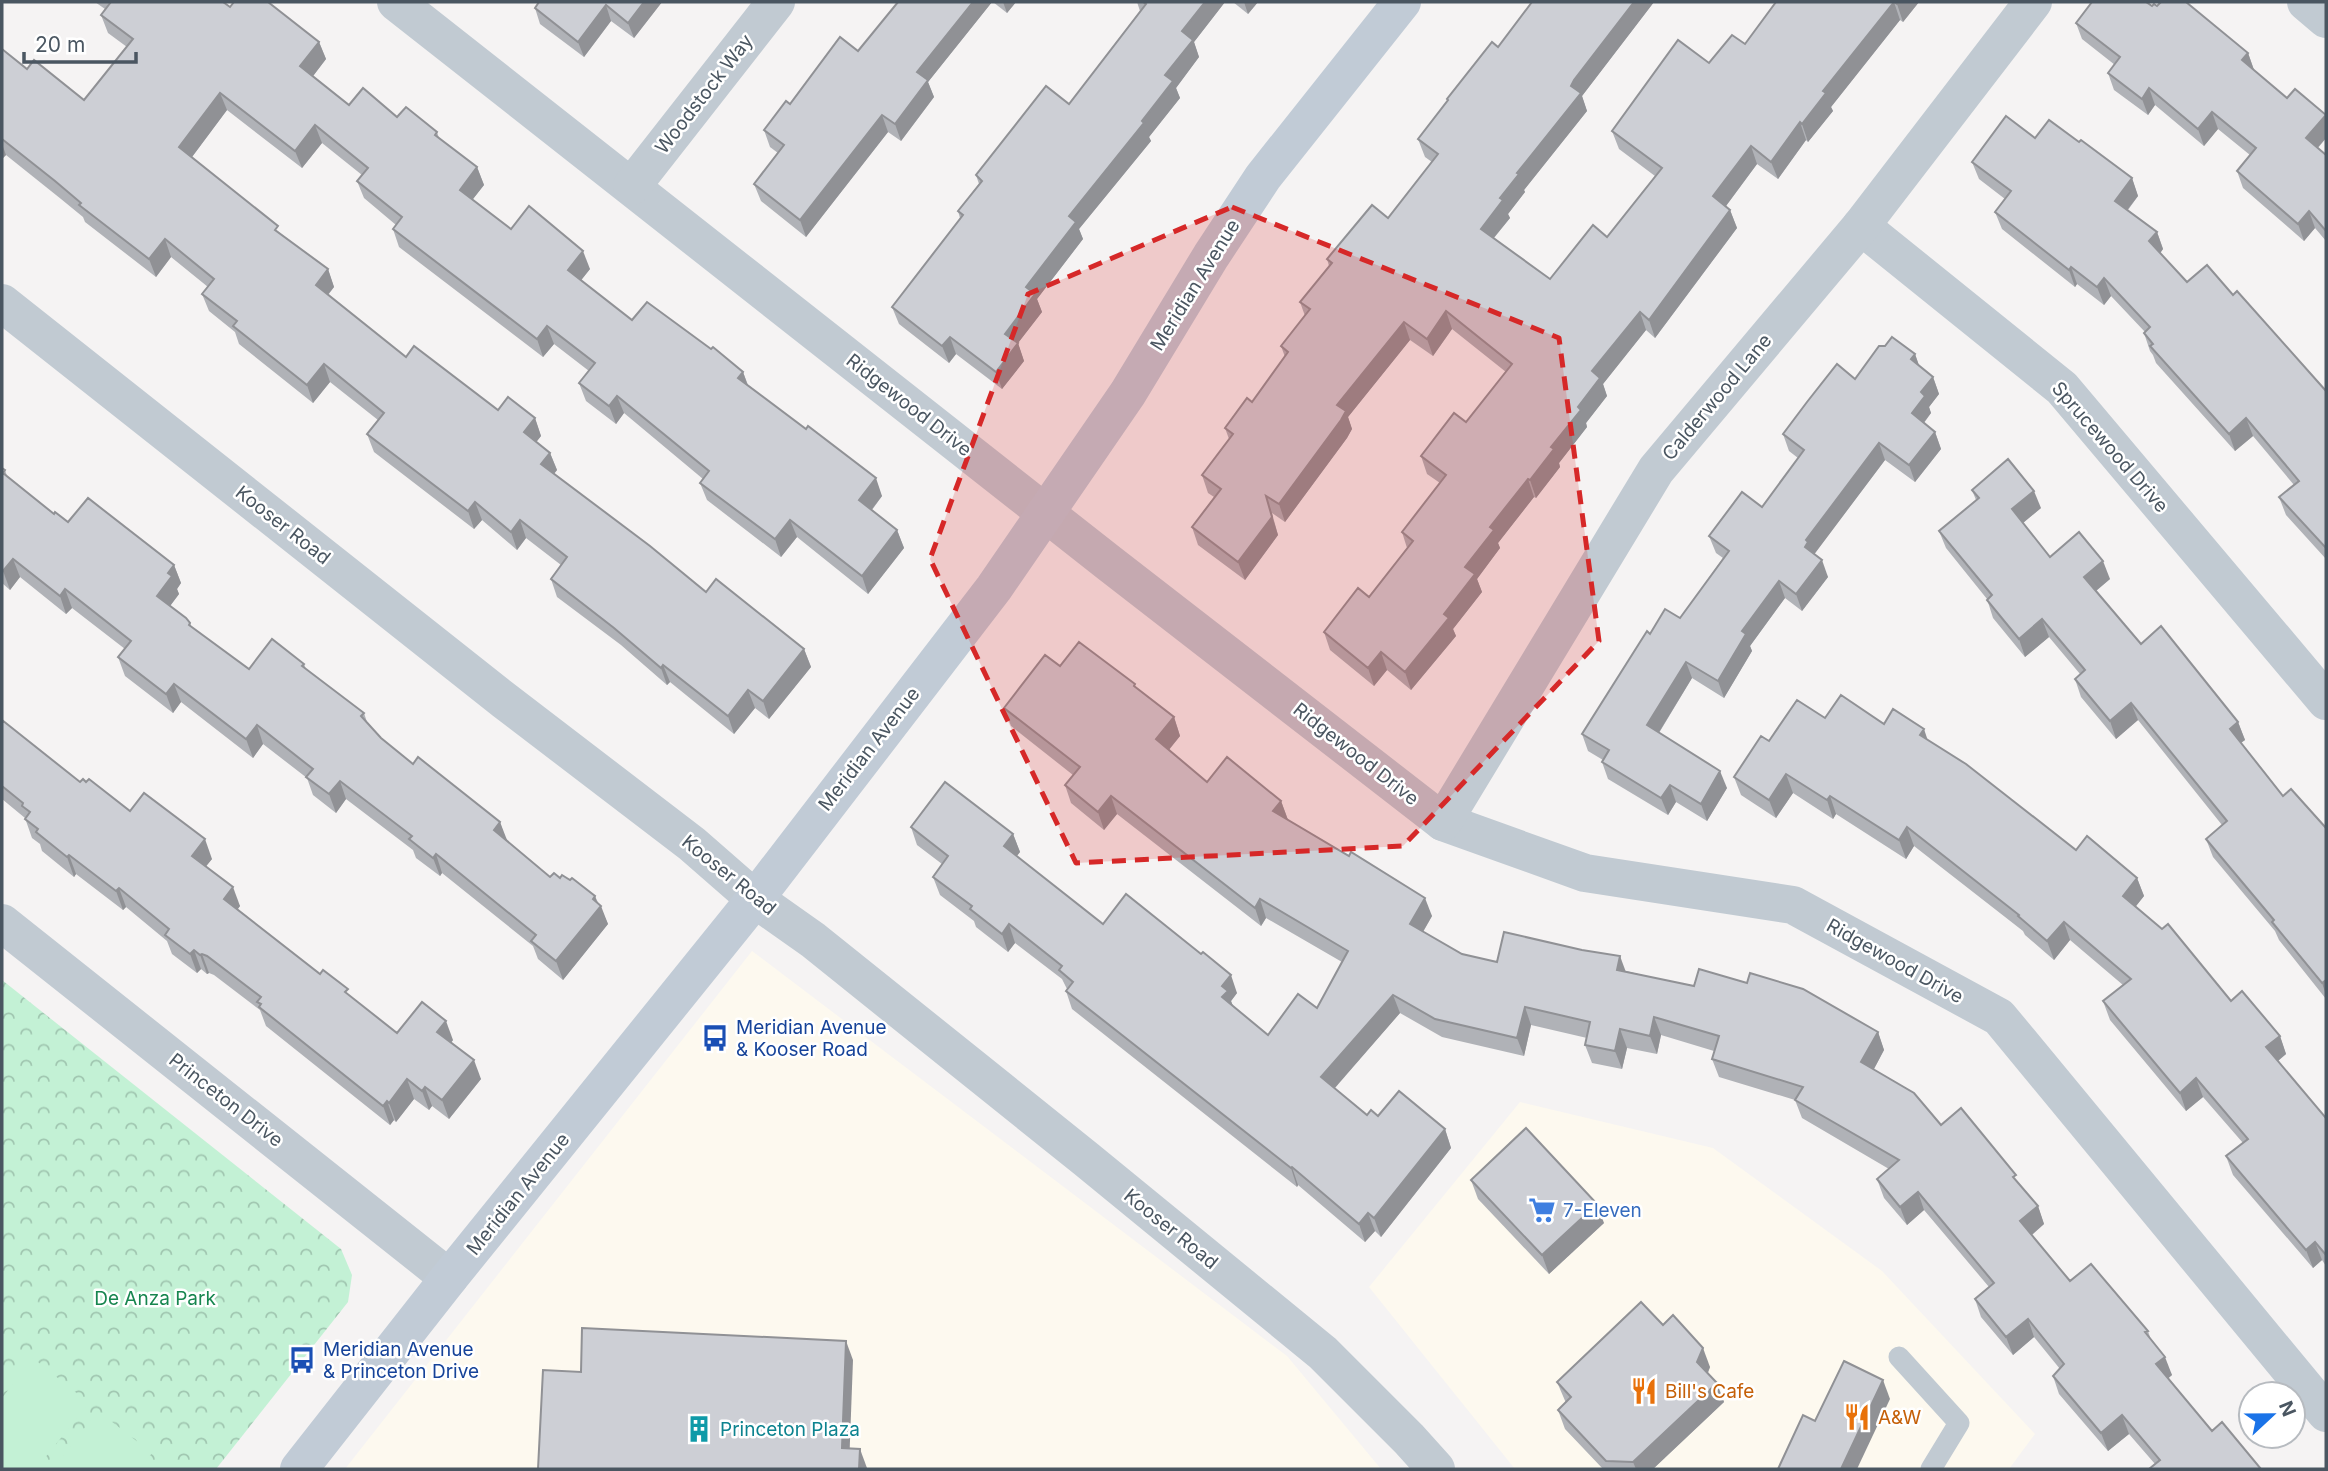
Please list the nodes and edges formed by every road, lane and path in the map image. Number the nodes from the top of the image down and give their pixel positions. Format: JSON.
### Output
{"nodes":[{"id":1,"x":396,"y":2,"type":"edge"},
{"id":2,"x":776,"y":2,"type":"edge"},
{"id":3,"x":1402,"y":2,"type":"edge"},
{"id":4,"x":2033,"y":2,"type":"edge"},
{"id":5,"x":2306,"y":2,"type":"edge"},
{"id":6,"x":2326,"y":19,"type":"edge"},
{"id":7,"x":632,"y":186,"type":"junction"},
{"id":8,"x":1861,"y":226,"type":"junction"},
{"id":9,"x":2,"y":303,"type":"edge"},
{"id":10,"x":1045,"y":513,"type":"junction"},
{"id":11,"x":2326,"y":701,"type":"edge"},
{"id":12,"x":1443,"y":822,"type":"junction"},
{"id":13,"x":755,"y":899,"type":"junction"},
{"id":14,"x":2,"y":923,"type":"edge"},
{"id":15,"x":449,"y":1278,"type":"junction"},
{"id":16,"x":1899,"y":1357,"type":"dead end"},
{"id":17,"x":2326,"y":1413,"type":"edge"},
{"id":18,"x":299,"y":1469,"type":"edge"},
{"id":19,"x":1436,"y":1469,"type":"edge"},
{"id":20,"x":1931,"y":1469,"type":"edge"}],
"edges":[{"from":1,"to":7,"type":"street","name":"Ridgewood Drive"},
{"from":2,"to":7,"type":"street","name":"Woodstock Way"},
{"from":3,"to":10,"type":"main road","name":"Meridian Avenue"},
{"from":4,"to":8,"type":"street","name":"Calderwood Lane"},
{"from":5,"to":6,"type":"street"},
{"from":7,"to":10,"type":"street","name":"Ridgewood Drive"},
{"from":8,"to":11,"type":"street","name":"Sprucewood Drive"},
{"from":8,"to":12,"type":"street","name":"Calderwood Lane"},
{"from":9,"to":13,"type":"street","name":"Kooser Road"},
{"from":10,"to":12,"type":"street","name":"Ridgewood Drive"},
{"from":10,"to":13,"type":"main road","name":"Meridian Avenue"},
{"from":12,"to":17,"type":"street","name":"Ridgewood Drive"},
{"from":13,"to":15,"type":"main road","name":"Meridian Avenue"},
{"from":13,"to":19,"type":"street","name":"Kooser Road"},
{"from":14,"to":15,"type":"street","name":"Princeton Drive"},
{"from":15,"to":18,"type":"main road","name":"Meridian Avenue"},
{"from":16,"to":20,"type":"lane"}]}
